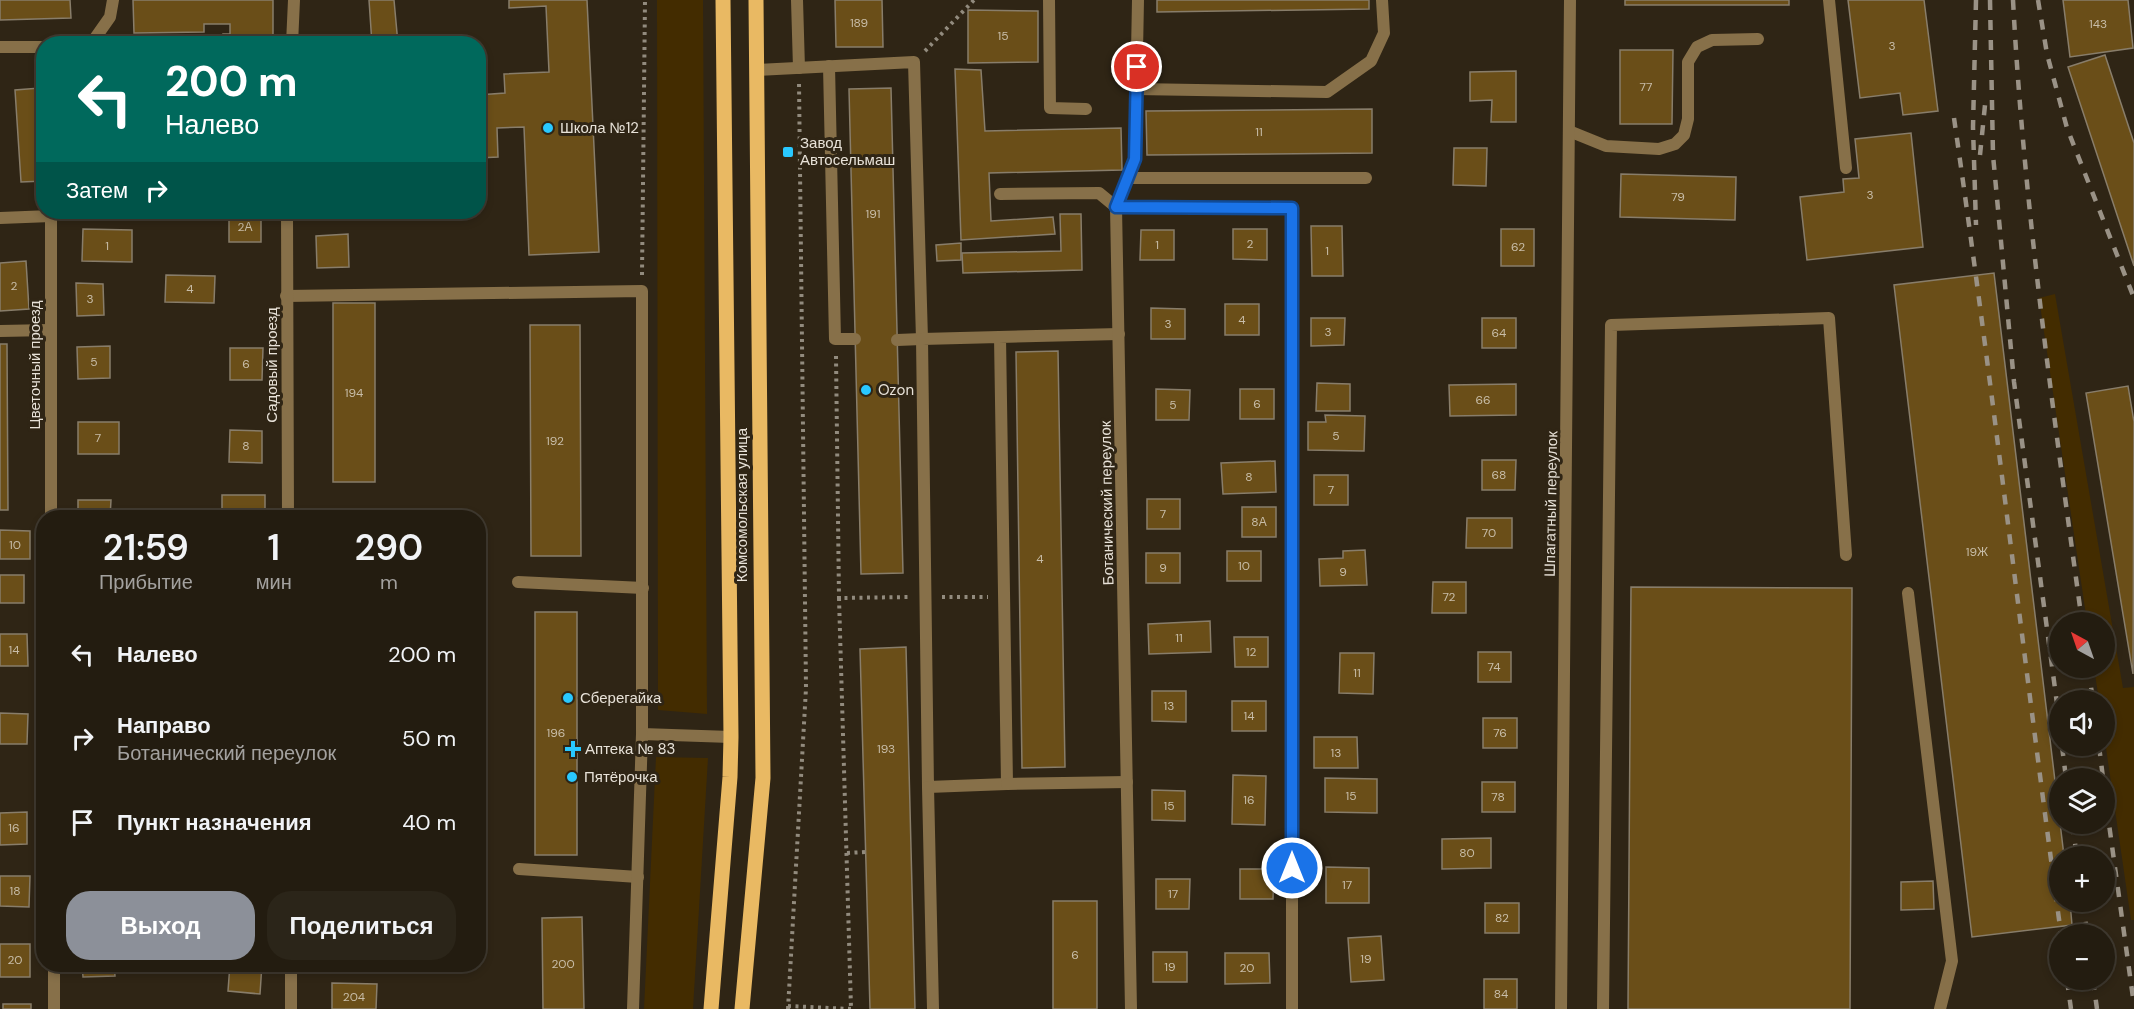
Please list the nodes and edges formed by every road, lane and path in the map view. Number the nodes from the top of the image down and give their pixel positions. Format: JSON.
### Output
{"nodes":[{"id":1,"x":113,"y":0,"type":"edge"},
{"id":2,"x":294,"y":0,"type":"edge"},
{"id":3,"x":645,"y":0,"type":"edge"},
{"id":4,"x":723,"y":0,"type":"edge"},
{"id":5,"x":756,"y":0,"type":"edge"},
{"id":6,"x":797,"y":0,"type":"edge"},
{"id":7,"x":974,"y":0,"type":"edge"},
{"id":8,"x":1049,"y":0,"type":"edge"},
{"id":9,"x":1138,"y":0,"type":"edge"},
{"id":10,"x":1382,"y":0,"type":"edge"},
{"id":11,"x":1570,"y":0,"type":"edge"},
{"id":12,"x":1828,"y":0,"type":"edge"},
{"id":13,"x":97,"y":36,"type":"edge"},
{"id":14,"x":292,"y":36,"type":"edge"},
{"id":15,"x":1758,"y":39,"type":"dead end"},
{"id":16,"x":0,"y":47,"type":"edge"},
{"id":17,"x":36,"y":47,"type":"edge"},
{"id":18,"x":914,"y":62,"type":"junction"},
{"id":19,"x":829,"y":66,"type":"junction"},
{"id":20,"x":799,"y":68,"type":"junction"},
{"id":21,"x":756,"y":70,"type":"junction"},
{"id":22,"x":1136,"y":89,"type":"junction"},
{"id":23,"x":1086,"y":109,"type":"dead end"},
{"id":24,"x":1569,"y":131,"type":"junction"},
{"id":25,"x":1846,"y":168,"type":"dead end"},
{"id":26,"x":1127,"y":178,"type":"junction"},
{"id":27,"x":1366,"y":178,"type":"dead end"},
{"id":28,"x":1000,"y":194,"type":"dead end"},
{"id":29,"x":1116,"y":207,"type":"junction"},
{"id":30,"x":36,"y":215,"type":"edge"},
{"id":31,"x":0,"y":218,"type":"edge"},
{"id":32,"x":51,"y":219,"type":"edge"},
{"id":33,"x":287,"y":219,"type":"edge"},
{"id":34,"x":642,"y":291,"type":"junction"},
{"id":35,"x":286,"y":296,"type":"junction"},
{"id":36,"x":50,"y":330,"type":"junction"},
{"id":37,"x":0,"y":331,"type":"edge"},
{"id":38,"x":1119,"y":334,"type":"junction"},
{"id":39,"x":1000,"y":337,"type":"junction"},
{"id":40,"x":836,"y":339,"type":"junction"},
{"id":41,"x":855,"y":339,"type":"dead end"},
{"id":42,"x":922,"y":339,"type":"junction"},
{"id":43,"x":897,"y":340,"type":"dead end"},
{"id":44,"x":51,"y":510,"type":"edge"},
{"id":45,"x":288,"y":510,"type":"edge"},
{"id":46,"x":1846,"y":555,"type":"dead end"},
{"id":47,"x":518,"y":582,"type":"dead end"},
{"id":48,"x":642,"y":588,"type":"junction"},
{"id":49,"x":1908,"y":593,"type":"dead end"},
{"id":50,"x":926,"y":597,"type":"junction"},
{"id":51,"x":1004,"y":597,"type":"junction"},
{"id":52,"x":839,"y":598,"type":"junction"},
{"id":53,"x":642,"y":734,"type":"junction"},
{"id":54,"x":731,"y":737,"type":"junction"},
{"id":55,"x":1126,"y":782,"type":"junction"},
{"id":56,"x":1007,"y":784,"type":"junction"},
{"id":57,"x":928,"y":787,"type":"junction"},
{"id":58,"x":866,"y":852,"type":"dead end"},
{"id":59,"x":847,"y":853,"type":"junction"},
{"id":60,"x":519,"y":869,"type":"dead end"},
{"id":61,"x":638,"y":877,"type":"junction"},
{"id":62,"x":54,"y":972,"type":"edge"},
{"id":63,"x":291,"y":972,"type":"edge"},
{"id":64,"x":788,"y":1007,"type":"edge"},
{"id":65,"x":851,"y":1008,"type":"edge"},
{"id":66,"x":54,"y":1009,"type":"edge"},
{"id":67,"x":291,"y":1009,"type":"edge"},
{"id":68,"x":633,"y":1009,"type":"edge"},
{"id":69,"x":711,"y":1009,"type":"edge"},
{"id":70,"x":742,"y":1009,"type":"edge"},
{"id":71,"x":933,"y":1009,"type":"edge"},
{"id":72,"x":1131,"y":1009,"type":"edge"},
{"id":73,"x":1292,"y":1009,"type":"edge"},
{"id":74,"x":1561,"y":1009,"type":"edge"},
{"id":75,"x":1603,"y":1009,"type":"edge"},
{"id":76,"x":1940,"y":1009,"type":"edge"}],
"edges":[{"from":1,"to":13,"type":"street"},
{"from":2,"to":14,"type":"street"},
{"from":3,"to":34,"type":"path"},
{"from":4,"to":54,"type":"main road","name":"Комсомольская улица"},
{"from":5,"to":21,"type":"main road","name":"Комсомольская улица"},
{"from":6,"to":20,"type":"street"},
{"from":7,"to":18,"type":"path"},
{"from":8,"to":23,"type":"street"},
{"from":9,"to":22,"type":"street","name":"Ботанический переулок"},
{"from":10,"to":22,"type":"street"},
{"from":11,"to":24,"type":"street","name":"Шпагатный переулок"},
{"from":12,"to":25,"type":"street"},
{"from":15,"to":24,"type":"street"},
{"from":16,"to":17,"type":"street"},
{"from":18,"to":19,"type":"street"},
{"from":18,"to":42,"type":"street"},
{"from":19,"to":20,"type":"street"},
{"from":19,"to":40,"type":"street"},
{"from":20,"to":21,"type":"street"},
{"from":20,"to":64,"type":"path"},
{"from":21,"to":70,"type":"main road","name":"Комсомольская улица"},
{"from":22,"to":26,"type":"street","name":"Ботанический переулок"},
{"from":24,"to":74,"type":"street","name":"Шпагатный переулок"},
{"from":26,"to":27,"type":"street"},
{"from":26,"to":29,"type":"street","name":"Ботанический переулок"},
{"from":28,"to":29,"type":"street"},
{"from":29,"to":38,"type":"street","name":"Ботанический переулок"},
{"from":29,"to":73,"type":"street"},
{"from":30,"to":31,"type":"street"},
{"from":32,"to":36,"type":"street","name":"Цветочный проезд"},
{"from":33,"to":35,"type":"street","name":"Садовый проезд"},
{"from":34,"to":35,"type":"street"},
{"from":34,"to":48,"type":"street"},
{"from":35,"to":45,"type":"street","name":"Садовый проезд"},
{"from":36,"to":37,"type":"street"},
{"from":36,"to":44,"type":"street","name":"Цветочный проезд"},
{"from":38,"to":39,"type":"street"},
{"from":38,"to":55,"type":"street","name":"Ботанический переулок"},
{"from":39,"to":42,"type":"street"},
{"from":39,"to":51,"type":"street"},
{"from":40,"to":41,"type":"street"},
{"from":40,"to":52,"type":"path"},
{"from":42,"to":43,"type":"street"},
{"from":42,"to":50,"type":"street"},
{"from":46,"to":75,"type":"street"},
{"from":47,"to":48,"type":"street"},
{"from":48,"to":53,"type":"street"},
{"from":49,"to":76,"type":"street"},
{"from":50,"to":51,"type":"path"},
{"from":50,"to":52,"type":"path"},
{"from":50,"to":57,"type":"street"},
{"from":51,"to":56,"type":"street"},
{"from":52,"to":59,"type":"path"},
{"from":53,"to":54,"type":"street"},
{"from":53,"to":61,"type":"street"},
{"from":54,"to":69,"type":"main road","name":"Комсомольская улица"},
{"from":55,"to":56,"type":"street"},
{"from":55,"to":72,"type":"street","name":"Ботанический переулок"},
{"from":56,"to":57,"type":"street"},
{"from":57,"to":71,"type":"street"},
{"from":58,"to":59,"type":"path"},
{"from":59,"to":65,"type":"path"},
{"from":60,"to":61,"type":"street"},
{"from":61,"to":68,"type":"street"},
{"from":62,"to":66,"type":"street"},
{"from":63,"to":67,"type":"street"},
{"from":64,"to":65,"type":"path"}]}
